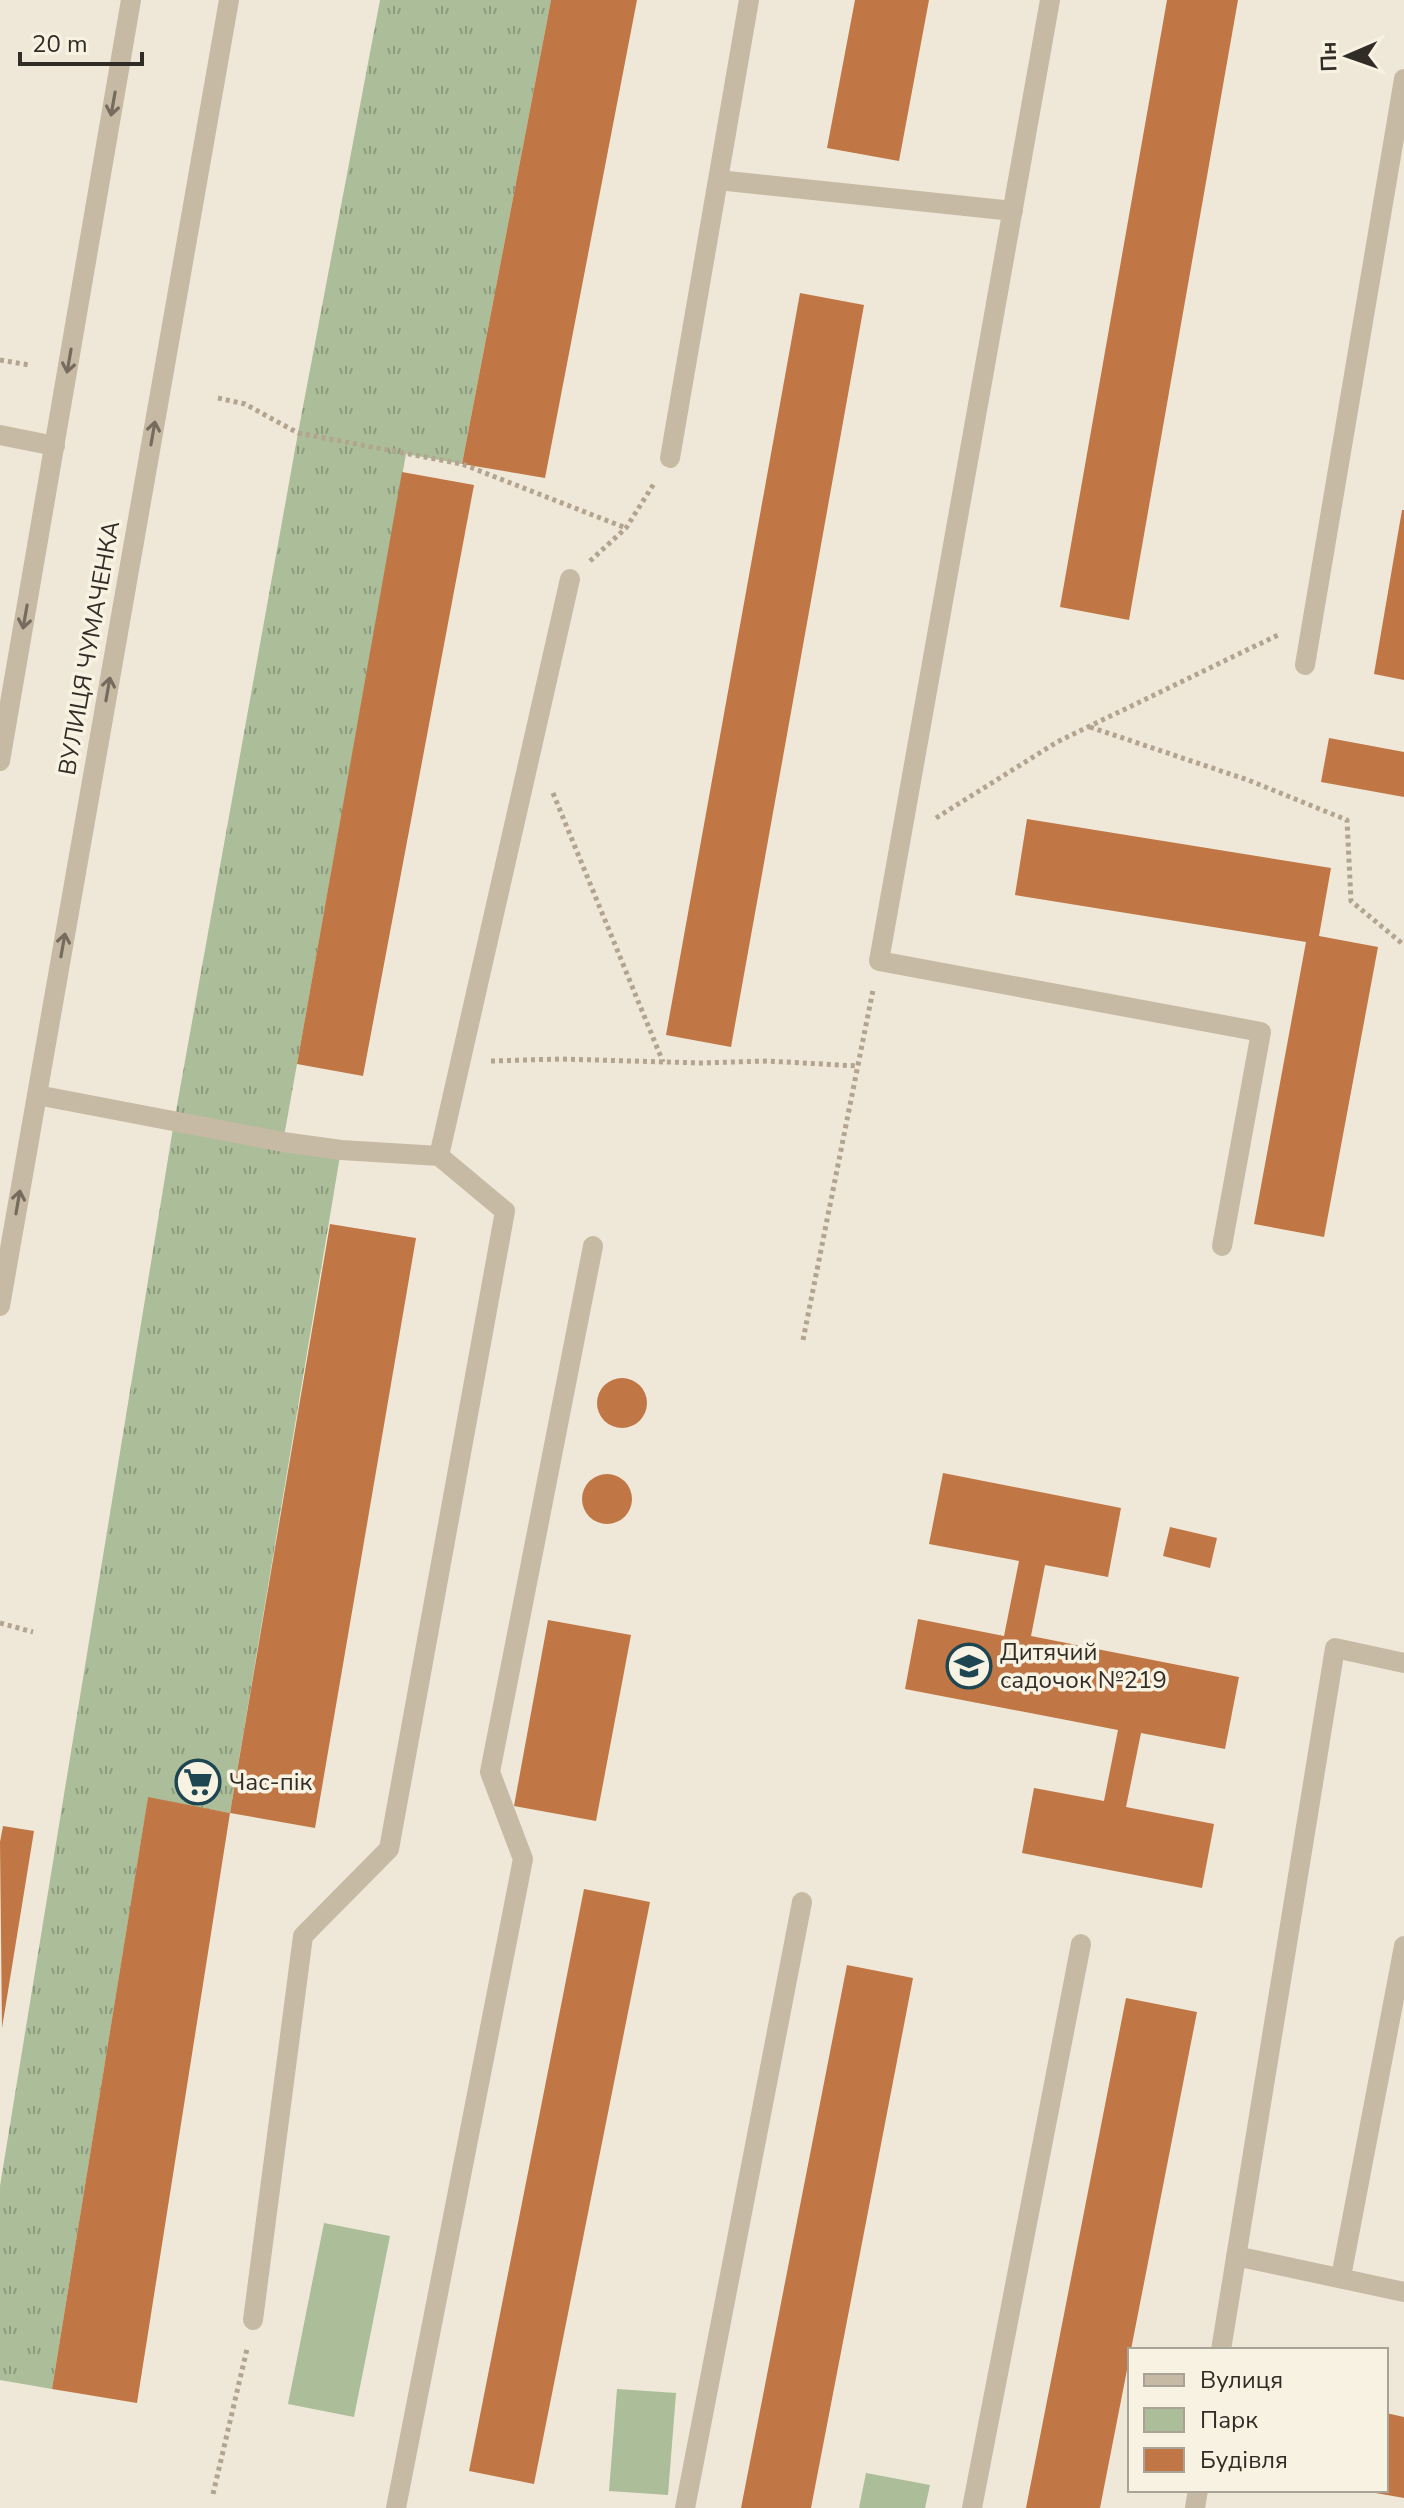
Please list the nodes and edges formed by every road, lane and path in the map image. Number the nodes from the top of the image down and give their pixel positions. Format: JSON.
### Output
{"nodes":[{"id":1,"x":131,"y":0,"type":"edge"},
{"id":2,"x":229,"y":0,"type":"edge"},
{"id":3,"x":749,"y":0,"type":"edge"},
{"id":4,"x":1050,"y":0,"type":"edge"},
{"id":5,"x":1404,"y":79,"type":"edge"},
{"id":6,"x":718,"y":180,"type":"junction"},
{"id":7,"x":1013,"y":211,"type":"junction"},
{"id":8,"x":0,"y":360,"type":"edge"},
{"id":9,"x":29,"y":365,"type":"dead end"},
{"id":10,"x":218,"y":398,"type":"dead end"},
{"id":11,"x":0,"y":435,"type":"edge"},
{"id":12,"x":55,"y":446,"type":"junction"},
{"id":13,"x":670,"y":458,"type":"joint"},
{"id":14,"x":626,"y":528,"type":"junction"},
{"id":15,"x":570,"y":579,"type":"joint"},
{"id":16,"x":1313,"y":618,"type":"junction"},
{"id":17,"x":1305,"y":665,"type":"dead end"},
{"id":18,"x":1089,"y":727,"type":"junction"},
{"id":19,"x":533,"y":744,"type":"junction"},
{"id":20,"x":0,"y":761,"type":"edge"},
{"id":21,"x":901,"y":841,"type":"junction"},
{"id":22,"x":1404,"y":945,"type":"edge"},
{"id":23,"x":879,"y":961,"type":"junction"},
{"id":24,"x":460,"y":1062,"type":"junction"},
{"id":25,"x":663,"y":1062,"type":"junction"},
{"id":26,"x":858,"y":1066,"type":"junction"},
{"id":27,"x":37,"y":1095,"type":"junction"},
{"id":28,"x":439,"y":1156,"type":"junction"},
{"id":29,"x":593,"y":1246,"type":"dead end"},
{"id":30,"x":1222,"y":1246,"type":"dead end"},
{"id":31,"x":0,"y":1306,"type":"edge"},
{"id":32,"x":803,"y":1340,"type":"dead end"},
{"id":33,"x":0,"y":1623,"type":"edge"},
{"id":34,"x":33,"y":1632,"type":"dead end"},
{"id":35,"x":1404,"y":1663,"type":"edge"},
{"id":36,"x":802,"y":1902,"type":"dead end"},
{"id":37,"x":1081,"y":1944,"type":"dead end"},
{"id":38,"x":1404,"y":1946,"type":"edge"},
{"id":39,"x":1236,"y":2256,"type":"junction"},
{"id":40,"x":1341,"y":2277,"type":"junction"},
{"id":41,"x":1404,"y":2292,"type":"edge"},
{"id":42,"x":253,"y":2320,"type":"joint"},
{"id":43,"x":1221,"y":2348,"type":"edge"},
{"id":44,"x":213,"y":2494,"type":"dead end"},
{"id":45,"x":396,"y":2508,"type":"edge"},
{"id":46,"x":685,"y":2508,"type":"edge"},
{"id":47,"x":972,"y":2508,"type":"edge"}],
"edges":[{"from":1,"to":12,"type":"street","one_way":true},
{"from":27,"to":2,"type":"street","name":"ВУЛИЦЯ ЧУМАЧЕНКА","one_way":true},
{"from":3,"to":6,"type":"street"},
{"from":4,"to":7,"type":"street"},
{"from":5,"to":16,"type":"street"},
{"from":6,"to":7,"type":"street"},
{"from":6,"to":13,"type":"street"},
{"from":7,"to":21,"type":"street"},
{"from":8,"to":9,"type":"path"},
{"from":10,"to":14,"type":"path"},
{"from":11,"to":12,"type":"street"},
{"from":12,"to":20,"type":"street","one_way":true},
{"from":13,"to":14,"type":"path"},
{"from":14,"to":15,"type":"path"},
{"from":15,"to":19,"type":"street"},
{"from":16,"to":17,"type":"street"},
{"from":16,"to":18,"type":"path"},
{"from":18,"to":21,"type":"path"},
{"from":18,"to":22,"type":"path"},
{"from":19,"to":24,"type":"street"},
{"from":19,"to":25,"type":"path"},
{"from":21,"to":23,"type":"street"},
{"from":23,"to":26,"type":"path"},
{"from":23,"to":30,"type":"street"},
{"from":24,"to":25,"type":"path"},
{"from":24,"to":28,"type":"street"},
{"from":25,"to":26,"type":"path"},
{"from":26,"to":32,"type":"path"},
{"from":27,"to":28,"type":"street"},
{"from":31,"to":27,"type":"street","name":"ВУЛИЦЯ ЧУМАЧЕНКА","one_way":true},
{"from":28,"to":42,"type":"street"},
{"from":29,"to":45,"type":"street"},
{"from":33,"to":34,"type":"path"},
{"from":35,"to":39,"type":"street"},
{"from":36,"to":46,"type":"street"},
{"from":37,"to":47,"type":"street"},
{"from":38,"to":40,"type":"street"},
{"from":39,"to":40,"type":"street"},
{"from":39,"to":43,"type":"street"},
{"from":40,"to":41,"type":"street"},
{"from":42,"to":44,"type":"path"}]}
